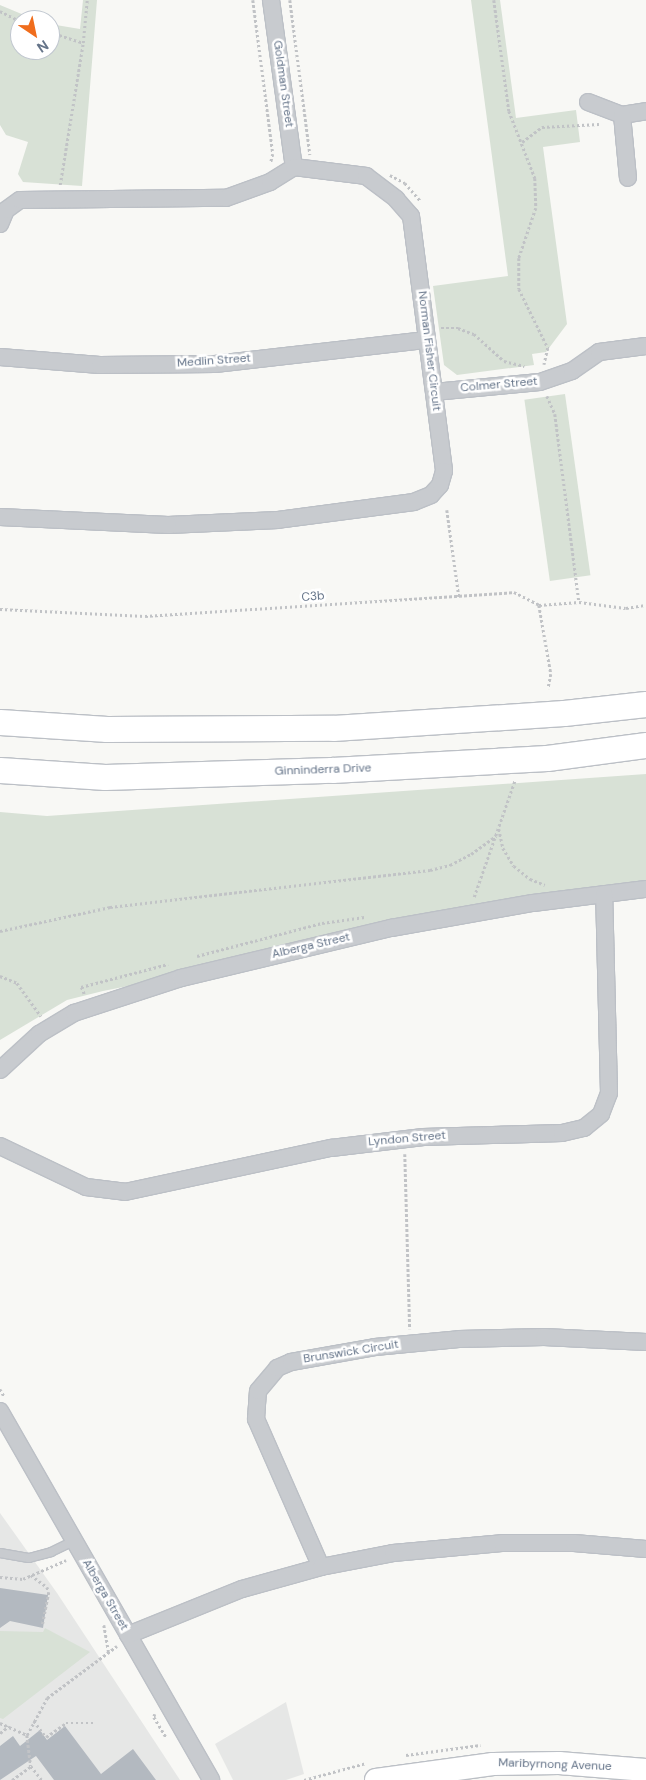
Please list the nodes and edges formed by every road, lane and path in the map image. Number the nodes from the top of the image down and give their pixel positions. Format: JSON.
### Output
{"nodes":[{"id":1,"x":87,"y":0,"type":"edge"},
{"id":2,"x":253,"y":0,"type":"edge"},
{"id":3,"x":271,"y":0,"type":"edge"},
{"id":4,"x":494,"y":0,"type":"edge"},
{"id":5,"x":60,"y":35,"type":"edge"},
{"id":6,"x":83,"y":43,"type":"junction"},
{"id":7,"x":588,"y":102,"type":"dead end"},
{"id":8,"x":646,"y":111,"type":"edge"},
{"id":9,"x":615,"y":119,"type":"junction"},
{"id":10,"x":522,"y":142,"type":"junction"},
{"id":11,"x":273,"y":154,"type":"dead end"},
{"id":12,"x":294,"y":168,"type":"junction"},
{"id":13,"x":628,"y":178,"type":"dead end"},
{"id":14,"x":59,"y":186,"type":"dead end"},
{"id":15,"x":0,"y":224,"type":"edge"},
{"id":16,"x":428,"y":340,"type":"junction"},
{"id":17,"x":646,"y":346,"type":"edge"},
{"id":18,"x":0,"y":357,"type":"edge"},
{"id":19,"x":540,"y":382,"type":"junction"},
{"id":20,"x":434,"y":392,"type":"junction"},
{"id":21,"x":447,"y":510,"type":"dead end"},
{"id":22,"x":0,"y":517,"type":"edge"},
{"id":23,"x":459,"y":597,"type":"junction"},
{"id":24,"x":580,"y":602,"type":"junction"},
{"id":25,"x":538,"y":604,"type":"junction"},
{"id":26,"x":646,"y":606,"type":"edge"},
{"id":27,"x":0,"y":609,"type":"edge"},
{"id":28,"x":548,"y":689,"type":"dead end"},
{"id":29,"x":646,"y":704,"type":"edge"},
{"id":30,"x":0,"y":722,"type":"edge"},
{"id":31,"x":646,"y":745,"type":"edge"},
{"id":32,"x":0,"y":770,"type":"edge"},
{"id":33,"x":516,"y":779,"type":"dead end"},
{"id":34,"x":499,"y":828,"type":"junction"},
{"id":35,"x":496,"y":836,"type":"junction"},
{"id":36,"x":549,"y":886,"type":"dead end"},
{"id":37,"x":646,"y":889,"type":"edge"},
{"id":38,"x":604,"y":894,"type":"junction"},
{"id":39,"x":462,"y":914,"type":"junction"},
{"id":40,"x":0,"y":931,"type":"edge"},
{"id":41,"x":0,"y":976,"type":"edge"},
{"id":42,"x":50,"y":1027,"type":"junction"},
{"id":43,"x":0,"y":1070,"type":"edge"},
{"id":44,"x":405,"y":1139,"type":"junction"},
{"id":45,"x":0,"y":1146,"type":"edge"},
{"id":46,"x":646,"y":1342,"type":"edge"},
{"id":47,"x":410,"y":1343,"type":"junction"},
{"id":48,"x":0,"y":1410,"type":"edge"},
{"id":49,"x":74,"y":1540,"type":"junction"},
{"id":50,"x":646,"y":1549,"type":"edge"},
{"id":51,"x":0,"y":1553,"type":"edge"},
{"id":52,"x":66,"y":1560,"type":"dead end"},
{"id":53,"x":321,"y":1567,"type":"junction"},
{"id":54,"x":31,"y":1575,"type":"junction"},
{"id":55,"x":0,"y":1577,"type":"edge"},
{"id":56,"x":43,"y":1624,"type":"dead end"},
{"id":57,"x":124,"y":1639,"type":"junction"},
{"id":58,"x":34,"y":1721,"type":"junction"},
{"id":59,"x":0,"y":1723,"type":"edge"},
{"id":60,"x":95,"y":1723,"type":"dead end"},
{"id":61,"x":8,"y":1726,"type":"junction"},
{"id":62,"x":0,"y":1733,"type":"edge"},
{"id":63,"x":27,"y":1734,"type":"junction"},
{"id":64,"x":31,"y":1766,"type":"junction"},
{"id":65,"x":646,"y":1770,"type":"edge"},
{"id":66,"x":12,"y":1780,"type":"edge"},
{"id":67,"x":42,"y":1780,"type":"edge"},
{"id":68,"x":211,"y":1780,"type":"edge"},
{"id":69,"x":376,"y":1780,"type":"edge"}],
"edges":[{"from":1,"to":6,"type":"path"},
{"from":2,"to":11,"type":"path"},
{"from":3,"to":12,"type":"street","name":"Goldman Street"},
{"from":4,"to":10,"type":"path"},
{"from":5,"to":6,"type":"path"},
{"from":6,"to":14,"type":"path"},
{"from":7,"to":9,"type":"street"},
{"from":8,"to":9,"type":"street"},
{"from":9,"to":10,"type":"path"},
{"from":9,"to":13,"type":"street"},
{"from":10,"to":19,"type":"path"},
{"from":12,"to":15,"type":"street"},
{"from":12,"to":16,"type":"street","name":"Norman Fisher Circuit"},
{"from":16,"to":18,"type":"street","name":"Medlin Street"},
{"from":16,"to":20,"type":"street","name":"Norman Fisher Circuit"},
{"from":17,"to":19,"type":"street","name":"Colmer Street"},
{"from":19,"to":20,"type":"street","name":"Colmer Street"},
{"from":19,"to":24,"type":"path"},
{"from":20,"to":22,"type":"street","name":"Norman Fisher Circuit"},
{"from":21,"to":23,"type":"path"},
{"from":23,"to":25,"type":"path","name":"C3b"},
{"from":23,"to":27,"type":"path","name":"C3b"},
{"from":24,"to":25,"type":"path"},
{"from":24,"to":26,"type":"path"},
{"from":25,"to":28,"type":"path"},
{"from":29,"to":30,"type":"main road"},
{"from":31,"to":32,"type":"main road","name":"Ginninderra Drive"},
{"from":33,"to":34,"type":"path"},
{"from":34,"to":35,"type":"path"},
{"from":34,"to":36,"type":"path"},
{"from":35,"to":39,"type":"path"},
{"from":35,"to":40,"type":"path"},
{"from":37,"to":38,"type":"street","name":"Alberga Street"},
{"from":38,"to":39,"type":"street","name":"Alberga Street"},
{"from":38,"to":44,"type":"street","name":"Lyndon Street"},
{"from":39,"to":42,"type":"street","name":"Alberga Street"},
{"from":41,"to":42,"type":"path"},
{"from":42,"to":43,"type":"street","name":"Alberga Street"},
{"from":44,"to":45,"type":"street","name":"Lyndon Street"},
{"from":44,"to":47,"type":"path"},
{"from":46,"to":47,"type":"street","name":"Brunswick Circuit"},
{"from":47,"to":53,"type":"street","name":"Brunswick Circuit"},
{"from":48,"to":49,"type":"street","name":"Alberga Street"},
{"from":49,"to":51,"type":"lane"},
{"from":49,"to":57,"type":"street","name":"Alberga Street"},
{"from":50,"to":53,"type":"street"},
{"from":52,"to":54,"type":"path"},
{"from":53,"to":57,"type":"street"},
{"from":54,"to":55,"type":"path"},
{"from":54,"to":56,"type":"path"},
{"from":57,"to":58,"type":"path"},
{"from":57,"to":68,"type":"street","name":"Alberga Street"},
{"from":58,"to":60,"type":"path"},
{"from":58,"to":63,"type":"path"},
{"from":59,"to":61,"type":"path"},
{"from":61,"to":62,"type":"path"},
{"from":61,"to":63,"type":"path"},
{"from":63,"to":64,"type":"path"},
{"from":64,"to":66,"type":"path"},
{"from":64,"to":67,"type":"path"},
{"from":65,"to":69,"type":"street","name":"Maribyrnong Avenue"}]}
